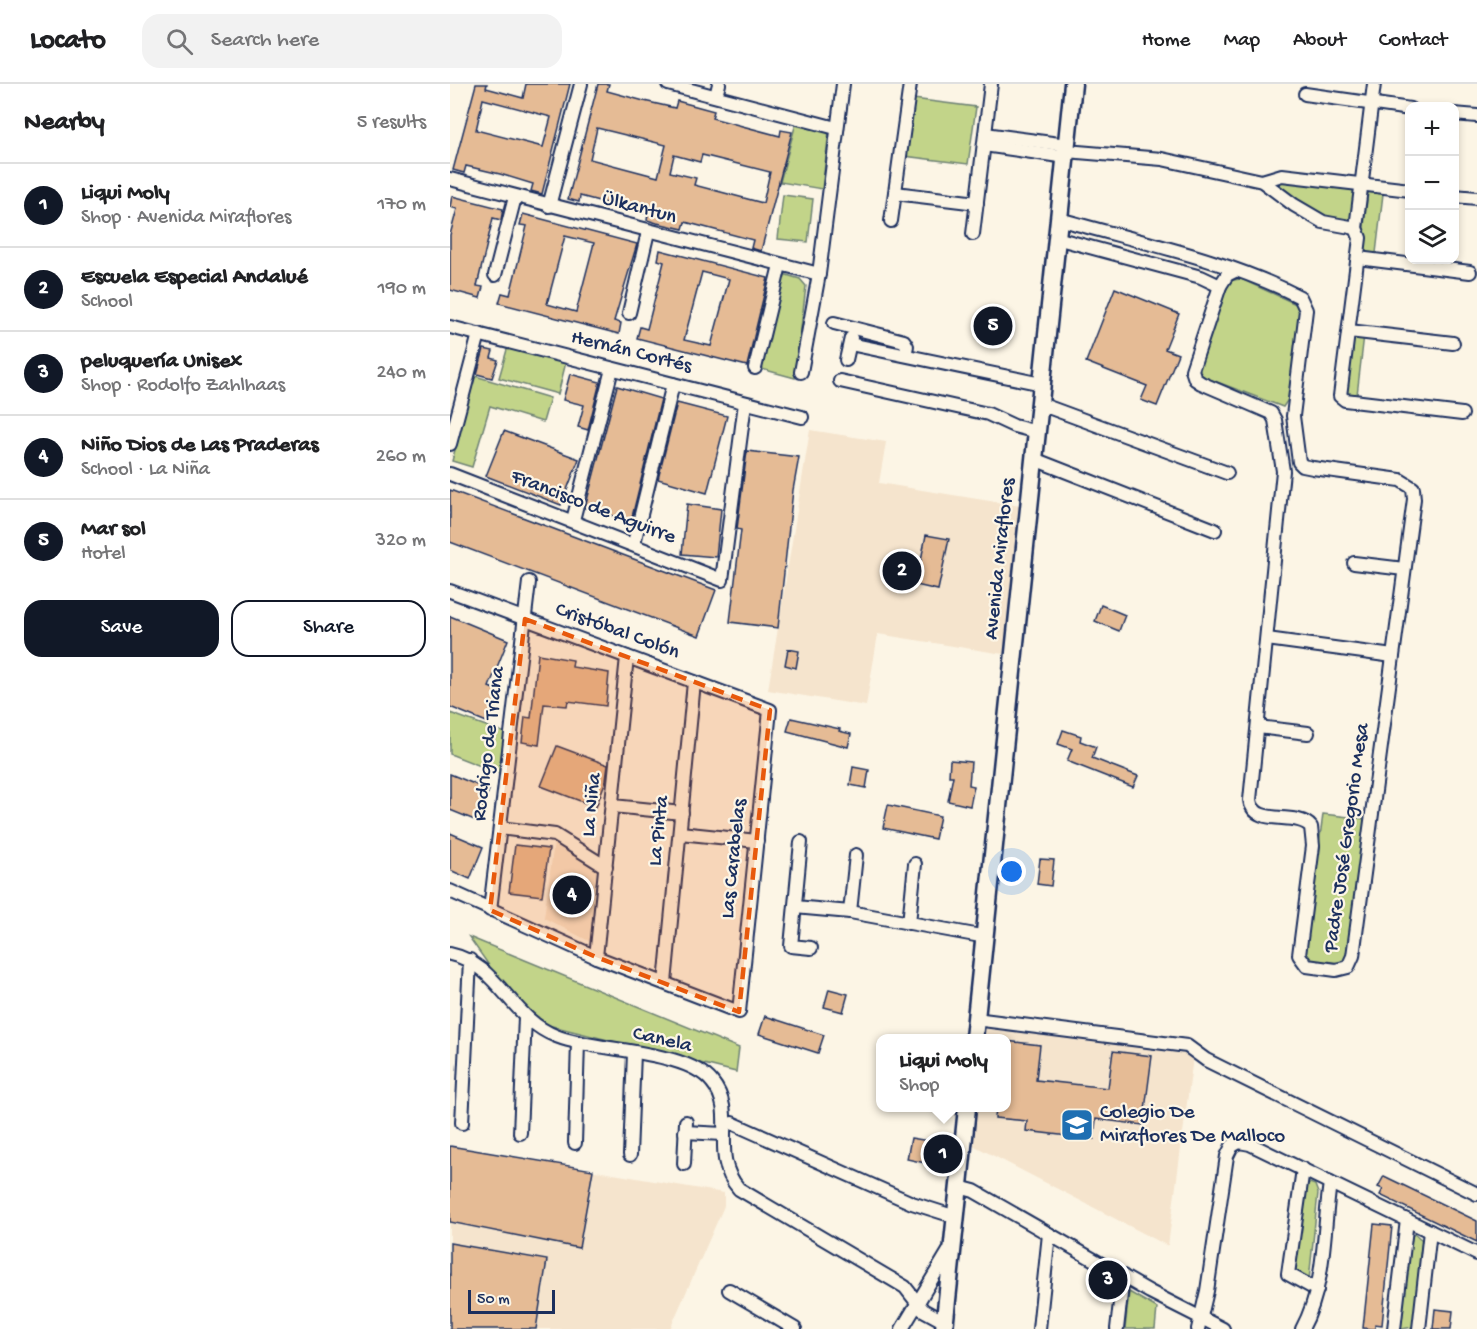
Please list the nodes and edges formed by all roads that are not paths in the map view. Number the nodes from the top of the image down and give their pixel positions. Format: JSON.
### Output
{"nodes":[{"id":1,"x":581,"y":84,"type":"edge"},
{"id":2,"x":668,"y":84,"type":"edge"},
{"id":3,"x":843,"y":84,"type":"edge"},
{"id":4,"x":910,"y":84,"type":"edge"},
{"id":5,"x":992,"y":84,"type":"edge"},
{"id":6,"x":1073,"y":84,"type":"edge"},
{"id":7,"x":1374,"y":84,"type":"edge"},
{"id":8,"x":718,"y":90,"type":"edge"},
{"id":9,"x":1325,"y":90,"type":"edge"},
{"id":10,"x":1305,"y":94,"type":"dead end"},
{"id":11,"x":1372,"y":104,"type":"junction"},
{"id":12,"x":1405,"y":108,"type":"edge"},
{"id":13,"x":1459,"y":114,"type":"edge"},
{"id":14,"x":1477,"y":116,"type":"edge"},
{"id":15,"x":836,"y":128,"type":"junction"},
{"id":16,"x":985,"y":139,"type":"junction"},
{"id":17,"x":1066,"y":151,"type":"junction"},
{"id":18,"x":450,"y":179,"type":"edge"},
{"id":19,"x":1262,"y":181,"type":"junction"},
{"id":20,"x":1362,"y":184,"type":"junction"},
{"id":21,"x":1405,"y":189,"type":"edge"},
{"id":22,"x":895,"y":194,"type":"junction"},
{"id":23,"x":1459,"y":196,"type":"edge"},
{"id":24,"x":515,"y":197,"type":"junction"},
{"id":25,"x":1477,"y":198,"type":"edge"},
{"id":26,"x":977,"y":203,"type":"junction"},
{"id":27,"x":549,"y":206,"type":"junction"},
{"id":28,"x":1059,"y":219,"type":"junction"},
{"id":29,"x":891,"y":221,"type":"dead end"},
{"id":30,"x":1356,"y":228,"type":"junction"},
{"id":31,"x":648,"y":232,"type":"junction"},
{"id":32,"x":973,"y":234,"type":"dead end"},
{"id":33,"x":1056,"y":238,"type":"junction"},
{"id":34,"x":1358,"y":258,"type":"junction"},
{"id":35,"x":780,"y":265,"type":"junction"},
{"id":36,"x":1235,"y":271,"type":"junction"},
{"id":37,"x":1470,"y":272,"type":"dead end"},
{"id":38,"x":819,"y":274,"type":"junction"},
{"id":39,"x":495,"y":275,"type":"dead end"},
{"id":40,"x":1221,"y":286,"type":"junction"},
{"id":41,"x":629,"y":313,"type":"dead end"},
{"id":42,"x":834,"y":323,"type":"dead end"},
{"id":43,"x":450,"y":327,"type":"edge"},
{"id":44,"x":854,"y":328,"type":"junction"},
{"id":45,"x":1349,"y":331,"type":"junction"},
{"id":46,"x":479,"y":334,"type":"junction"},
{"id":47,"x":1454,"y":343,"type":"dead end"},
{"id":48,"x":850,"y":344,"type":"junction"},
{"id":49,"x":905,"y":355,"type":"junction"},
{"id":50,"x":846,"y":360,"type":"dead end"},
{"id":51,"x":755,"y":368,"type":"dead end"},
{"id":52,"x":612,"y":369,"type":"junction"},
{"id":53,"x":801,"y":372,"type":"dead end"},
{"id":54,"x":840,"y":381,"type":"dead end"},
{"id":55,"x":673,"y":384,"type":"junction"},
{"id":56,"x":1042,"y":384,"type":"junction"},
{"id":57,"x":745,"y":403,"type":"junction"},
{"id":58,"x":1040,"y":404,"type":"junction"},
{"id":59,"x":1294,"y":406,"type":"junction"},
{"id":60,"x":1268,"y":410,"type":"junction"},
{"id":61,"x":1462,"y":414,"type":"dead end"},
{"id":62,"x":802,"y":417,"type":"dead end"},
{"id":63,"x":1037,"y":432,"type":"junction"},
{"id":64,"x":450,"y":444,"type":"edge"},
{"id":65,"x":1034,"y":459,"type":"junction"},
{"id":66,"x":1299,"y":462,"type":"junction"},
{"id":67,"x":1283,"y":471,"type":"junction"},
{"id":68,"x":1227,"y":473,"type":"dead end"},
{"id":69,"x":450,"y":474,"type":"edge"},
{"id":70,"x":573,"y":520,"type":"junction"},
{"id":71,"x":1215,"y":531,"type":"dead end"},
{"id":72,"x":634,"y":543,"type":"junction"},
{"id":73,"x":1354,"y":563,"type":"dead end"},
{"id":74,"x":1404,"y":569,"type":"junction"},
{"id":75,"x":530,"y":582,"type":"dead end"},
{"id":76,"x":450,"y":591,"type":"edge"},
{"id":77,"x":525,"y":619,"type":"junction"},
{"id":78,"x":1267,"y":639,"type":"junction"},
{"id":79,"x":1393,"y":656,"type":"junction"},
{"id":80,"x":627,"y":657,"type":"junction"},
{"id":81,"x":694,"y":682,"type":"junction"},
{"id":82,"x":770,"y":710,"type":"joint"},
{"id":83,"x":1258,"y":727,"type":"junction"},
{"id":84,"x":1308,"y":733,"type":"dead end"},
{"id":85,"x":613,"y":806,"type":"junction"},
{"id":86,"x":682,"y":813,"type":"junction"},
{"id":87,"x":500,"y":828,"type":"junction"},
{"id":88,"x":680,"y":833,"type":"junction"},
{"id":89,"x":757,"y":841,"type":"junction"},
{"id":90,"x":801,"y":842,"type":"dead end"},
{"id":91,"x":856,"y":855,"type":"dead end"},
{"id":92,"x":915,"y":864,"type":"dead end"},
{"id":93,"x":606,"y":867,"type":"junction"},
{"id":94,"x":450,"y":891,"type":"edge"},
{"id":95,"x":795,"y":907,"type":"junction"},
{"id":96,"x":490,"y":910,"type":"junction"},
{"id":97,"x":850,"y":912,"type":"junction"},
{"id":98,"x":909,"y":923,"type":"junction"},
{"id":99,"x":986,"y":937,"type":"junction"},
{"id":100,"x":811,"y":948,"type":"dead end"},
{"id":101,"x":450,"y":954,"type":"edge"},
{"id":102,"x":596,"y":957,"type":"junction"},
{"id":103,"x":470,"y":960,"type":"junction"},
{"id":104,"x":665,"y":983,"type":"junction"},
{"id":105,"x":525,"y":1017,"type":"junction"},
{"id":106,"x":975,"y":1018,"type":"junction"},
{"id":107,"x":974,"y":1034,"type":"edge"},
{"id":108,"x":578,"y":1042,"type":"junction"},
{"id":109,"x":634,"y":1053,"type":"junction"},
{"id":110,"x":966,"y":1112,"type":"edge"},
{"id":111,"x":732,"y":1123,"type":"dead end"},
{"id":112,"x":462,"y":1124,"type":"dead end"},
{"id":113,"x":520,"y":1133,"type":"dead end"},
{"id":114,"x":723,"y":1134,"type":"junction"},
{"id":115,"x":574,"y":1143,"type":"dead end"},
{"id":116,"x":630,"y":1155,"type":"dead end"},
{"id":117,"x":684,"y":1164,"type":"dead end"},
{"id":118,"x":1303,"y":1169,"type":"junction"},
{"id":119,"x":1330,"y":1183,"type":"junction"},
{"id":120,"x":959,"y":1187,"type":"junction"},
{"id":121,"x":1477,"y":1194,"type":"edge"},
{"id":122,"x":956,"y":1217,"type":"junction"},
{"id":123,"x":1407,"y":1220,"type":"junction"},
{"id":124,"x":1430,"y":1231,"type":"junction"},
{"id":125,"x":1049,"y":1234,"type":"junction"},
{"id":126,"x":953,"y":1245,"type":"junction"},
{"id":127,"x":1477,"y":1254,"type":"edge"},
{"id":128,"x":1123,"y":1276,"type":"junction"},
{"id":129,"x":729,"y":1290,"type":"dead end"},
{"id":130,"x":1317,"y":1290,"type":"junction"},
{"id":131,"x":917,"y":1301,"type":"junction"},
{"id":132,"x":1199,"y":1324,"type":"edge"},
{"id":133,"x":944,"y":1325,"type":"edge"},
{"id":134,"x":795,"y":1329,"type":"edge"},
{"id":135,"x":902,"y":1329,"type":"edge"},
{"id":136,"x":1039,"y":1329,"type":"edge"},
{"id":137,"x":1117,"y":1329,"type":"edge"},
{"id":138,"x":1223,"y":1329,"type":"edge"},
{"id":139,"x":1302,"y":1329,"type":"edge"},
{"id":140,"x":1394,"y":1329,"type":"edge"},
{"id":141,"x":1419,"y":1329,"type":"edge"}],
"edges":[{"from":1,"to":27,"type":"street"},
{"from":2,"to":8,"type":"street"},
{"from":3,"to":15,"type":"street"},
{"from":4,"to":22,"type":"street"},
{"from":5,"to":16,"type":"street"},
{"from":6,"to":17,"type":"main road","name":"Avenida Miraflores"},
{"from":7,"to":11,"type":"street"},
{"from":8,"to":15,"type":"street"},
{"from":9,"to":10,"type":"street"},
{"from":9,"to":11,"type":"street"},
{"from":11,"to":12,"type":"street"},
{"from":11,"to":20,"type":"street"},
{"from":13,"to":14,"type":"street"},
{"from":15,"to":38,"type":"street"},
{"from":16,"to":17,"type":"street"},
{"from":16,"to":26,"type":"street"},
{"from":17,"to":19,"type":"street"},
{"from":17,"to":28,"type":"main road","name":"Avenida Miraflores"},
{"from":18,"to":24,"type":"street","name":"Ülkantun"},
{"from":19,"to":20,"type":"street"},
{"from":19,"to":30,"type":"street"},
{"from":20,"to":21,"type":"street"},
{"from":20,"to":30,"type":"street"},
{"from":22,"to":26,"type":"street"},
{"from":22,"to":29,"type":"street"},
{"from":23,"to":25,"type":"street"},
{"from":24,"to":27,"type":"street","name":"Ülkantun"},
{"from":24,"to":39,"type":"street"},
{"from":26,"to":32,"type":"street"},
{"from":27,"to":31,"type":"street","name":"Ülkantun"},
{"from":28,"to":33,"type":"main road","name":"Avenida Miraflores"},
{"from":28,"to":36,"type":"street"},
{"from":30,"to":34,"type":"street"},
{"from":31,"to":35,"type":"street","name":"Ülkantun"},
{"from":31,"to":41,"type":"street"},
{"from":33,"to":40,"type":"street"},
{"from":33,"to":56,"type":"main road","name":"Avenida Miraflores"},
{"from":34,"to":37,"type":"street"},
{"from":34,"to":45,"type":"street"},
{"from":35,"to":38,"type":"street","name":"Ülkantun"},
{"from":35,"to":51,"type":"street"},
{"from":36,"to":40,"type":"street"},
{"from":36,"to":59,"type":"street"},
{"from":38,"to":53,"type":"street"},
{"from":40,"to":60,"type":"street"},
{"from":42,"to":44,"type":"street"},
{"from":43,"to":46,"type":"street","name":"Hernán Cortés"},
{"from":44,"to":48,"type":"street"},
{"from":44,"to":49,"type":"street"},
{"from":45,"to":47,"type":"street"},
{"from":45,"to":61,"type":"street"},
{"from":46,"to":52,"type":"street","name":"Hernán Cortés"},
{"from":46,"to":64,"type":"street"},
{"from":48,"to":49,"type":"street"},
{"from":48,"to":50,"type":"street"},
{"from":49,"to":56,"type":"street"},
{"from":52,"to":55,"type":"street","name":"Hernán Cortés"},
{"from":52,"to":70,"type":"street"},
{"from":54,"to":63,"type":"street"},
{"from":55,"to":57,"type":"street","name":"Hernán Cortés"},
{"from":55,"to":72,"type":"street"},
{"from":56,"to":58,"type":"main road","name":"Avenida Miraflores"},
{"from":57,"to":62,"type":"street","name":"Hernán Cortés"},
{"from":57,"to":72,"type":"street","name":"Francisco de Aguirre"},
{"from":58,"to":63,"type":"main road","name":"Avenida Miraflores"},
{"from":58,"to":68,"type":"street"},
{"from":59,"to":60,"type":"street"},
{"from":59,"to":66,"type":"street"},
{"from":60,"to":67,"type":"street","name":"Padre José Gregorio Mesa"},
{"from":63,"to":65,"type":"main road","name":"Avenida Miraflores"},
{"from":65,"to":71,"type":"street"},
{"from":65,"to":99,"type":"main road","name":"Avenida Miraflores"},
{"from":66,"to":67,"type":"street"},
{"from":66,"to":74,"type":"street","name":"Padre José Gregorio Mesa"},
{"from":67,"to":78,"type":"street","name":"Padre José Gregorio Mesa"},
{"from":69,"to":70,"type":"street","name":"Francisco de Aguirre"},
{"from":70,"to":72,"type":"street","name":"Francisco de Aguirre"},
{"from":73,"to":74,"type":"street"},
{"from":74,"to":79,"type":"street","name":"Padre José Gregorio Mesa"},
{"from":75,"to":77,"type":"street","name":"Rodrigo de Triana"},
{"from":76,"to":77,"type":"street","name":"Cristóbal Colón"},
{"from":77,"to":80,"type":"street","name":"Cristóbal Colón"},
{"from":77,"to":87,"type":"street","name":"Rodrigo de Triana"},
{"from":78,"to":79,"type":"street"},
{"from":78,"to":83,"type":"street","name":"Padre José Gregorio Mesa"},
{"from":79,"to":83,"type":"street","name":"Padre José Gregorio Mesa"},
{"from":80,"to":81,"type":"street","name":"Cristóbal Colón"},
{"from":80,"to":85,"type":"street","name":"La Niña"},
{"from":81,"to":82,"type":"street","name":"Cristóbal Colón"},
{"from":81,"to":86,"type":"street","name":"La Pinta"},
{"from":82,"to":89,"type":"street","name":"Las Carabelas"},
{"from":83,"to":84,"type":"street"},
{"from":85,"to":86,"type":"street"},
{"from":85,"to":93,"type":"street","name":"La Niña"},
{"from":86,"to":88,"type":"street","name":"La Pinta"},
{"from":87,"to":93,"type":"street"},
{"from":87,"to":96,"type":"street","name":"Rodrigo de Triana"},
{"from":88,"to":89,"type":"street"},
{"from":88,"to":104,"type":"street","name":"La Pinta"},
{"from":89,"to":104,"type":"street","name":"Las Carabelas"},
{"from":90,"to":95,"type":"street"},
{"from":91,"to":97,"type":"street"},
{"from":92,"to":98,"type":"street"},
{"from":93,"to":102,"type":"street","name":"La Niña"},
{"from":94,"to":96,"type":"street"},
{"from":95,"to":97,"type":"street"},
{"from":95,"to":100,"type":"street"},
{"from":96,"to":102,"type":"street"},
{"from":97,"to":98,"type":"street"},
{"from":98,"to":99,"type":"street"},
{"from":99,"to":106,"type":"main road","name":"Avenida Miraflores"},
{"from":101,"to":103,"type":"street","name":"Canela"},
{"from":102,"to":104,"type":"street"},
{"from":103,"to":105,"type":"street","name":"Canela"},
{"from":103,"to":112,"type":"street"},
{"from":105,"to":108,"type":"street","name":"Canela"},
{"from":105,"to":113,"type":"street"},
{"from":106,"to":107,"type":"main road","name":"Avenida Miraflores"},
{"from":106,"to":121,"type":"street"},
{"from":108,"to":109,"type":"street","name":"Canela"},
{"from":108,"to":115,"type":"street"},
{"from":109,"to":114,"type":"street","name":"Canela"},
{"from":109,"to":116,"type":"street"},
{"from":110,"to":120,"type":"main road"},
{"from":111,"to":122,"type":"street"},
{"from":114,"to":117,"type":"street"},
{"from":114,"to":131,"type":"street","name":"Canela"},
{"from":118,"to":119,"type":"street"},
{"from":118,"to":130,"type":"street"},
{"from":118,"to":132,"type":"street"},
{"from":119,"to":123,"type":"street"},
{"from":119,"to":130,"type":"street"},
{"from":120,"to":122,"type":"main road"},
{"from":120,"to":125,"type":"street"},
{"from":122,"to":126,"type":"main road"},
{"from":123,"to":124,"type":"street"},
{"from":123,"to":140,"type":"street"},
{"from":124,"to":127,"type":"street"},
{"from":124,"to":141,"type":"street"},
{"from":125,"to":128,"type":"street"},
{"from":125,"to":136,"type":"street"},
{"from":126,"to":131,"type":"street"},
{"from":126,"to":133,"type":"main road"},
{"from":128,"to":132,"type":"street"},
{"from":128,"to":137,"type":"street"},
{"from":129,"to":134,"type":"street"},
{"from":130,"to":139,"type":"street"},
{"from":131,"to":133,"type":"street","name":"Canela"},
{"from":131,"to":135,"type":"street"},
{"from":132,"to":138,"type":"street"}]}
